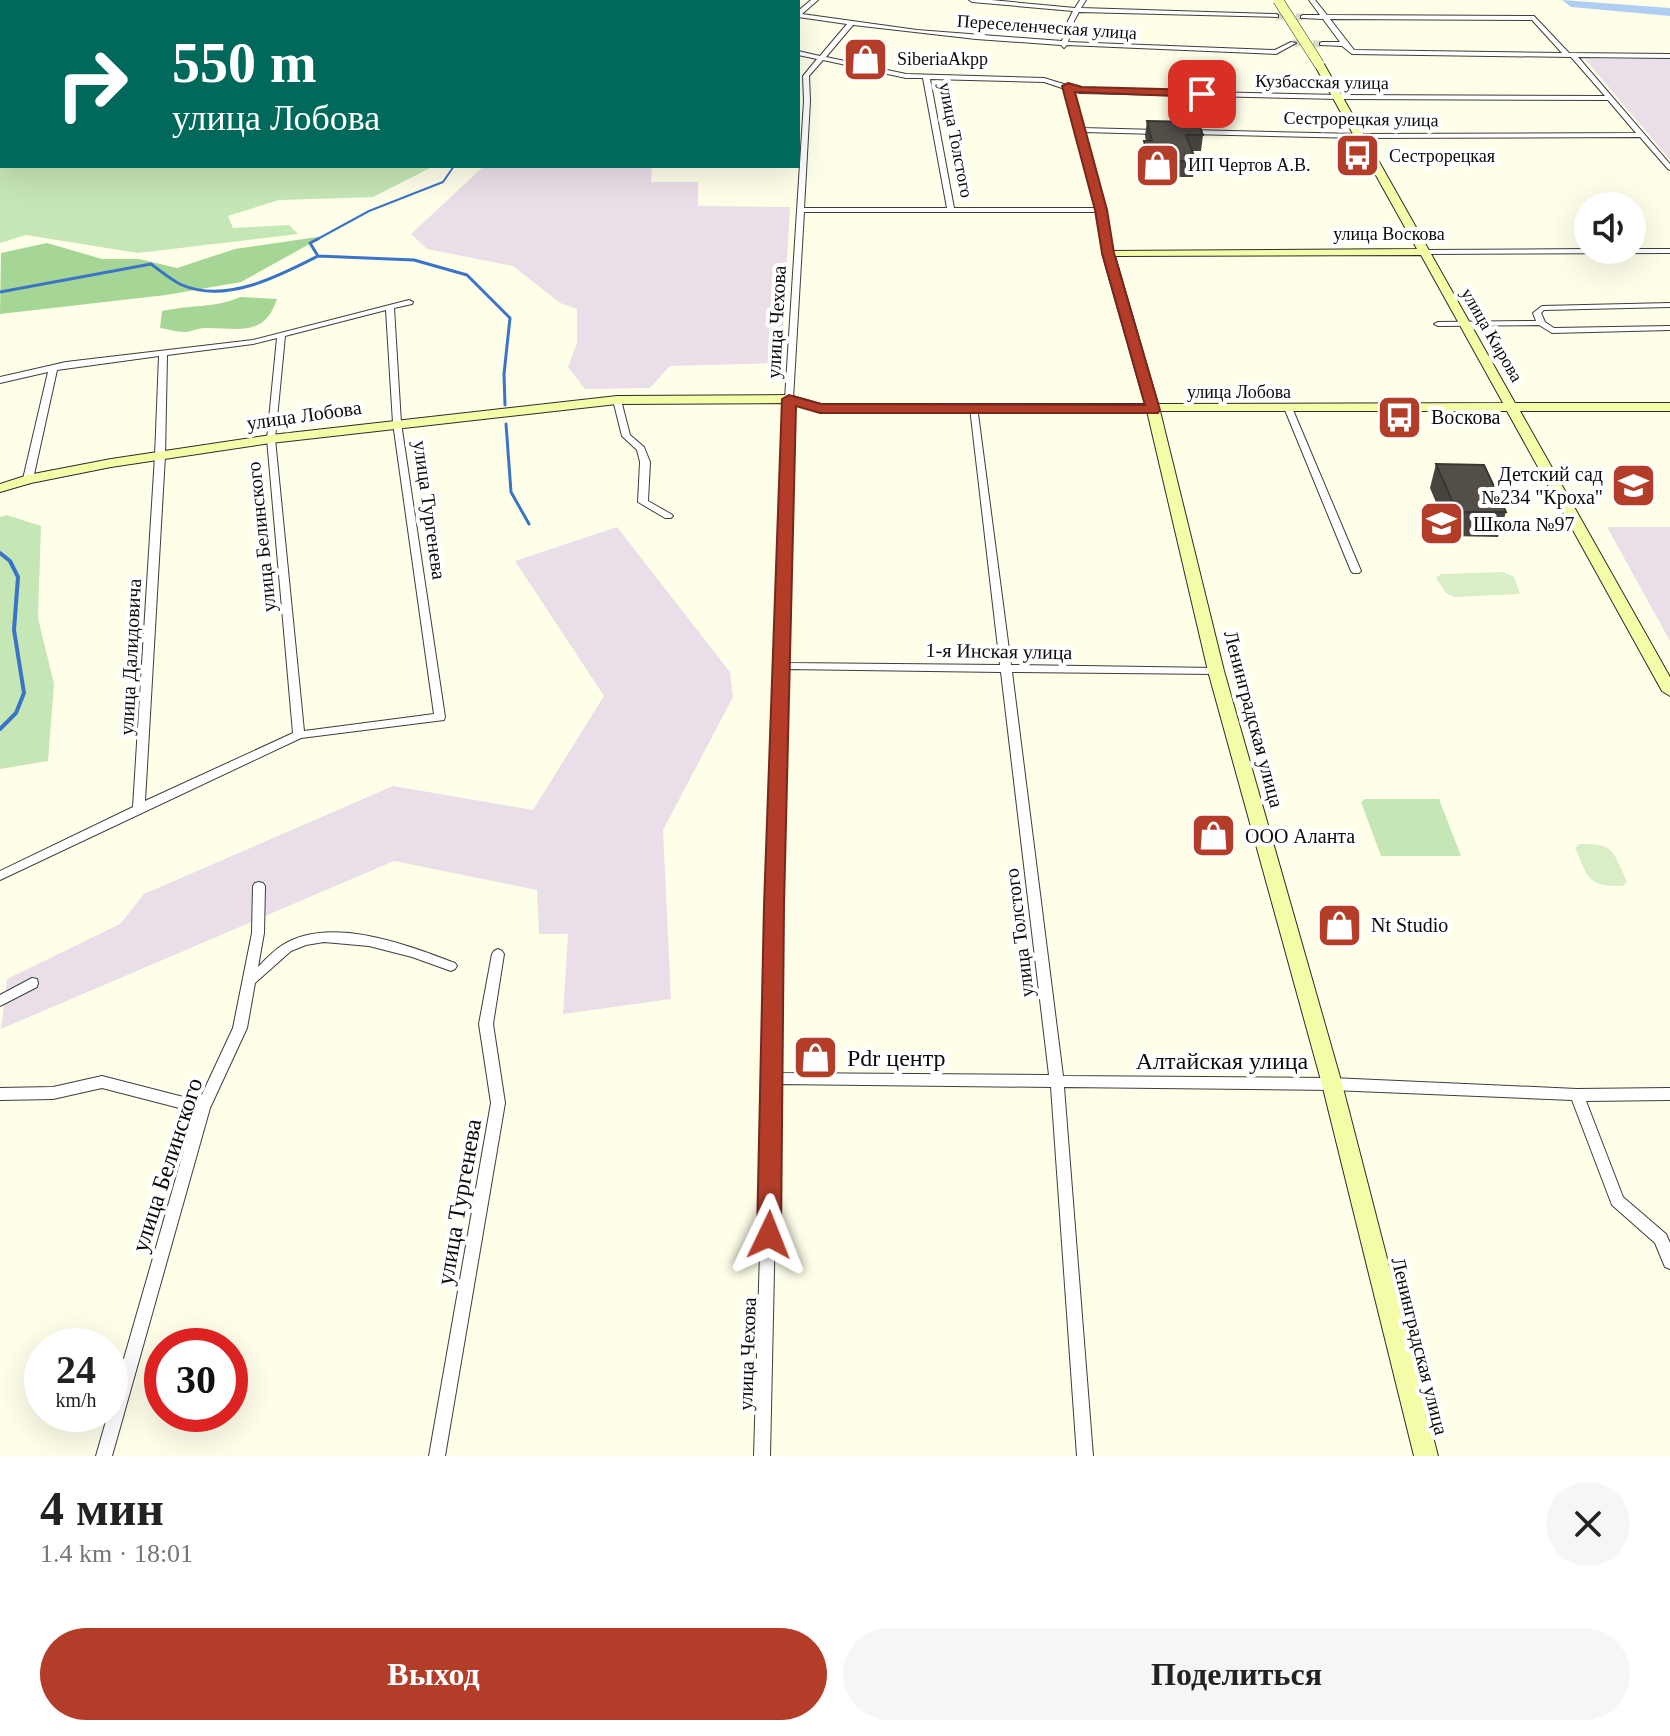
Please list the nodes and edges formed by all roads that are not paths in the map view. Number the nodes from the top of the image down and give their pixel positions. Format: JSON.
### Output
{"nodes":[{"id":1,"x":815,"y":0,"type":"edge"},
{"id":2,"x":972,"y":0,"type":"edge"},
{"id":3,"x":1083,"y":0,"type":"edge"},
{"id":4,"x":1278,"y":0,"type":"edge"},
{"id":5,"x":1312,"y":0,"type":"edge"},
{"id":6,"x":1077,"y":10,"type":"junction"},
{"id":7,"x":800,"y":13,"type":"edge"},
{"id":8,"x":800,"y":15,"type":"edge"},
{"id":9,"x":1276,"y":16,"type":"tunnel mouth"},
{"id":10,"x":1303,"y":17,"type":"tunnel mouth"},
{"id":11,"x":1322,"y":17,"type":"junction"},
{"id":12,"x":851,"y":24,"type":"junction"},
{"id":13,"x":1293,"y":43,"type":"tunnel mouth"},
{"id":14,"x":1322,"y":44,"type":"tunnel mouth"},
{"id":15,"x":1344,"y":44,"type":"junction"},
{"id":16,"x":1064,"y":46,"type":"junction"},
{"id":17,"x":800,"y":53,"type":"edge"},
{"id":18,"x":1571,"y":56,"type":"junction"},
{"id":19,"x":1670,"y":56,"type":"edge"},
{"id":20,"x":821,"y":58,"type":"junction"},
{"id":21,"x":926,"y":76,"type":"junction"},
{"id":22,"x":1068,"y":86,"type":"junction"},
{"id":23,"x":1339,"y":97,"type":"junction"},
{"id":24,"x":1609,"y":98,"type":"junction"},
{"id":25,"x":1079,"y":130,"type":"junction"},
{"id":26,"x":1164,"y":132,"type":"edge"},
{"id":27,"x":1180,"y":132,"type":"edge"},
{"id":28,"x":1642,"y":135,"type":"junction"},
{"id":29,"x":1360,"y":136,"type":"junction"},
{"id":30,"x":1670,"y":168,"type":"edge"},
{"id":31,"x":800,"y":210,"type":"junction"},
{"id":32,"x":951,"y":210,"type":"junction"},
{"id":33,"x":1101,"y":210,"type":"junction"},
{"id":34,"x":1670,"y":251,"type":"edge"},
{"id":35,"x":1424,"y":252,"type":"junction"},
{"id":36,"x":1108,"y":253,"type":"junction"},
{"id":37,"x":409,"y":302,"type":"dead end"},
{"id":38,"x":1670,"y":305,"type":"edge"},
{"id":39,"x":390,"y":307,"type":"junction"},
{"id":40,"x":1541,"y":323,"type":"junction"},
{"id":41,"x":1438,"y":324,"type":"dead end"},
{"id":42,"x":1465,"y":324,"type":"junction"},
{"id":43,"x":1670,"y":328,"type":"edge"},
{"id":44,"x":281,"y":335,"type":"junction"},
{"id":45,"x":163,"y":353,"type":"junction"},
{"id":46,"x":53,"y":368,"type":"junction"},
{"id":47,"x":0,"y":380,"type":"edge"},
{"id":48,"x":789,"y":399,"type":"junction"},
{"id":49,"x":617,"y":400,"type":"junction"},
{"id":50,"x":1512,"y":407,"type":"junction"},
{"id":51,"x":1670,"y":407,"type":"edge"},
{"id":52,"x":974,"y":408,"type":"junction"},
{"id":53,"x":1153,"y":410,"type":"junction"},
{"id":54,"x":1289,"y":410,"type":"junction"},
{"id":55,"x":397,"y":423,"type":"junction"},
{"id":56,"x":271,"y":439,"type":"junction"},
{"id":57,"x":160,"y":456,"type":"junction"},
{"id":58,"x":28,"y":479,"type":"junction"},
{"id":59,"x":0,"y":488,"type":"edge"},
{"id":60,"x":668,"y":516,"type":"dead end"},
{"id":61,"x":1356,"y":571,"type":"dead end"},
{"id":62,"x":782,"y":666,"type":"junction"},
{"id":63,"x":1008,"y":669,"type":"junction"},
{"id":64,"x":1216,"y":671,"type":"junction"},
{"id":65,"x":1670,"y":691,"type":"edge"},
{"id":66,"x":299,"y":735,"type":"junction"},
{"id":67,"x":139,"y":809,"type":"junction"},
{"id":68,"x":0,"y":876,"type":"edge"},
{"id":69,"x":259,"y":886,"type":"dead end"},
{"id":70,"x":498,"y":954,"type":"dead end"},
{"id":71,"x":451,"y":966,"type":"dead end"},
{"id":72,"x":249,"y":980,"type":"junction"},
{"id":73,"x":32,"y":983,"type":"dead end"},
{"id":74,"x":0,"y":1001,"type":"edge"},
{"id":75,"x":773,"y":1078,"type":"junction"},
{"id":76,"x":1057,"y":1083,"type":"junction"},
{"id":77,"x":1332,"y":1084,"type":"junction"},
{"id":78,"x":0,"y":1094,"type":"edge"},
{"id":79,"x":1670,"y":1094,"type":"edge"},
{"id":80,"x":1577,"y":1095,"type":"junction"},
{"id":81,"x":203,"y":1108,"type":"junction"},
{"id":82,"x":1670,"y":1262,"type":"edge"},
{"id":83,"x":104,"y":1456,"type":"edge"},
{"id":84,"x":437,"y":1456,"type":"edge"},
{"id":85,"x":762,"y":1456,"type":"edge"},
{"id":86,"x":1085,"y":1456,"type":"edge"},
{"id":87,"x":1426,"y":1456,"type":"edge"}],
"edges":[{"from":1,"to":7,"type":"street"},
{"from":2,"to":6,"type":"street"},
{"from":3,"to":6,"type":"street"},
{"from":4,"to":23,"type":"street","name":"улица Кирова","bridge":true},
{"from":5,"to":11,"type":"street"},
{"from":6,"to":9,"type":"street"},
{"from":6,"to":16,"type":"street"},
{"from":8,"to":12,"type":"street","name":"Переселенческая улица"},
{"from":10,"to":11,"type":"street"},
{"from":11,"to":15,"type":"street"},
{"from":11,"to":18,"type":"street"},
{"from":12,"to":16,"type":"street","name":"Переселенческая улица"},
{"from":12,"to":20,"type":"street","name":"улица Чехова"},
{"from":13,"to":16,"type":"street","name":"Переселенческая улица"},
{"from":14,"to":15,"type":"street"},
{"from":15,"to":18,"type":"street"},
{"from":17,"to":20,"type":"street","name":"Кузбасская улица"},
{"from":18,"to":19,"type":"street"},
{"from":18,"to":24,"type":"street"},
{"from":20,"to":21,"type":"street","name":"Кузбасская улица"},
{"from":20,"to":31,"type":"street","name":"улица Чехова"},
{"from":21,"to":22,"type":"street","name":"Кузбасская улица"},
{"from":21,"to":32,"type":"street","name":"улица Толстого"},
{"from":22,"to":23,"type":"street","name":"Кузбасская улица"},
{"from":22,"to":25,"type":"street","name":"Ленинградская улица"},
{"from":23,"to":24,"type":"street","name":"Кузбасская улица"},
{"from":23,"to":29,"type":"street","name":"улица Кирова"},
{"from":24,"to":28,"type":"street"},
{"from":25,"to":26,"type":"street"},
{"from":25,"to":33,"type":"street","name":"Ленинградская улица"},
{"from":27,"to":29,"type":"street","name":"Сестрорецкая улица"},
{"from":28,"to":29,"type":"street","name":"Сестрорецкая улица"},
{"from":28,"to":30,"type":"street"},
{"from":29,"to":35,"type":"street","name":"улица Кирова"},
{"from":31,"to":32,"type":"street"},
{"from":31,"to":48,"type":"street","name":"улица Чехова"},
{"from":32,"to":33,"type":"street"},
{"from":33,"to":36,"type":"street","name":"Ленинградская улица"},
{"from":34,"to":35,"type":"street","name":"улица Воскова"},
{"from":35,"to":36,"type":"street","name":"улица Воскова"},
{"from":35,"to":42,"type":"street","name":"улица Кирова"},
{"from":36,"to":53,"type":"street","name":"Ленинградская улица"},
{"from":37,"to":39,"type":"street"},
{"from":38,"to":40,"type":"street"},
{"from":39,"to":44,"type":"street"},
{"from":39,"to":55,"type":"street","name":"улица Тургенева"},
{"from":40,"to":42,"type":"street"},
{"from":40,"to":43,"type":"street"},
{"from":41,"to":42,"type":"street"},
{"from":42,"to":50,"type":"street","name":"улица Кирова"},
{"from":44,"to":45,"type":"street"},
{"from":44,"to":56,"type":"street","name":"улица Белинского"},
{"from":45,"to":46,"type":"street"},
{"from":45,"to":57,"type":"street","name":"улица Далидовича"},
{"from":46,"to":47,"type":"street"},
{"from":46,"to":58,"type":"street"},
{"from":48,"to":49,"type":"street","name":"улица Лобова"},
{"from":48,"to":52,"type":"street","name":"улица Лобова"},
{"from":48,"to":62,"type":"street","name":"улица Чехова"},
{"from":49,"to":55,"type":"street","name":"улица Лобова"},
{"from":49,"to":60,"type":"street"},
{"from":50,"to":51,"type":"street","name":"улица Лобова"},
{"from":50,"to":54,"type":"street","name":"улица Лобова"},
{"from":50,"to":65,"type":"street","name":"улица Кирова"},
{"from":52,"to":53,"type":"street","name":"улица Лобова"},
{"from":52,"to":63,"type":"street","name":"улица Толстого"},
{"from":53,"to":54,"type":"street","name":"улица Лобова"},
{"from":53,"to":64,"type":"street","name":"Ленинградская улица"},
{"from":54,"to":61,"type":"street"},
{"from":55,"to":56,"type":"street","name":"улица Лобова"},
{"from":55,"to":66,"type":"street","name":"улица Тургенева"},
{"from":56,"to":57,"type":"street","name":"улица Лобова"},
{"from":56,"to":66,"type":"street","name":"улица Белинского"},
{"from":57,"to":58,"type":"street","name":"улица Лобова"},
{"from":57,"to":67,"type":"street","name":"улица Далидовича"},
{"from":58,"to":59,"type":"street","name":"улица Лобова"},
{"from":62,"to":63,"type":"street","name":"1-я Инская улица"},
{"from":62,"to":75,"type":"street","name":"улица Чехова"},
{"from":63,"to":64,"type":"street","name":"1-я Инская улица"},
{"from":63,"to":76,"type":"street","name":"улица Толстого"},
{"from":64,"to":77,"type":"street","name":"Ленинградская улица"},
{"from":66,"to":67,"type":"street"},
{"from":67,"to":68,"type":"street"},
{"from":69,"to":72,"type":"street","name":"улица Белинского"},
{"from":70,"to":84,"type":"street","name":"улица Тургенева"},
{"from":71,"to":72,"type":"street"},
{"from":72,"to":81,"type":"street","name":"улица Белинского"},
{"from":73,"to":74,"type":"street"},
{"from":75,"to":76,"type":"street","name":"Алтайская улица"},
{"from":75,"to":85,"type":"street","name":"улица Чехова"},
{"from":76,"to":77,"type":"street","name":"Алтайская улица"},
{"from":76,"to":86,"type":"street","name":"улица Толстого"},
{"from":77,"to":80,"type":"street","name":"Алтайская улица"},
{"from":77,"to":87,"type":"street","name":"Ленинградская улица"},
{"from":78,"to":81,"type":"street"},
{"from":79,"to":80,"type":"street","name":"Алтайская улица"},
{"from":80,"to":82,"type":"street"},
{"from":81,"to":83,"type":"street","name":"улица Белинского"}]}
